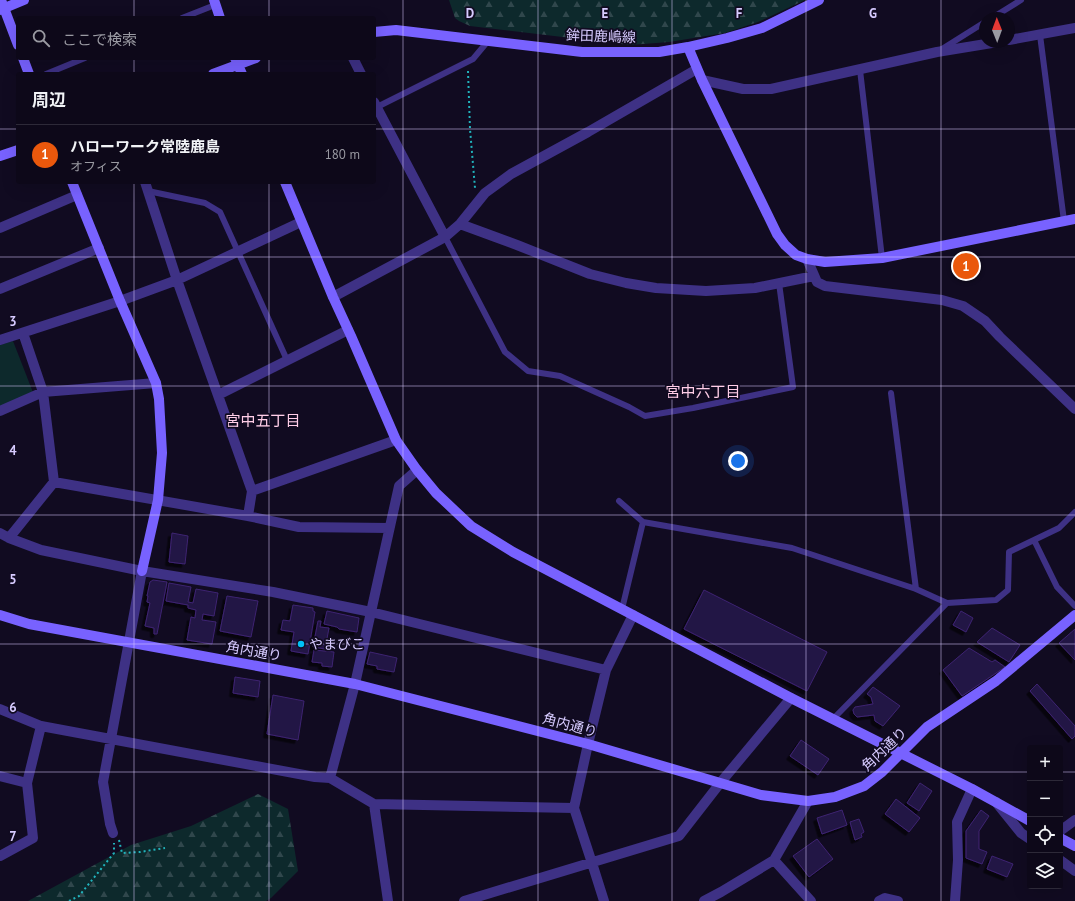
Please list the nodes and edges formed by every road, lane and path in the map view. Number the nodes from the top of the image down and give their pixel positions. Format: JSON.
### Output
{"nodes":[{"id":1,"x":24,"y":0,"type":"edge"},
{"id":2,"x":819,"y":0,"type":"edge"},
{"id":3,"x":1021,"y":0,"type":"edge"},
{"id":4,"x":214,"y":2,"type":"edge"},
{"id":5,"x":2,"y":6,"type":"edge"},
{"id":6,"x":1002,"y":12,"type":"edge"},
{"id":7,"x":186,"y":16,"type":"edge"},
{"id":8,"x":219,"y":16,"type":"edge"},
{"id":9,"x":979,"y":26,"type":"edge"},
{"id":10,"x":1075,"y":28,"type":"edge"},
{"id":11,"x":376,"y":32,"type":"edge"},
{"id":12,"x":1040,"y":35,"type":"junction"},
{"id":13,"x":1015,"y":39,"type":"edge"},
{"id":14,"x":16,"y":40,"type":"edge"},
{"id":15,"x":488,"y":41,"type":"junction"},
{"id":16,"x":979,"y":45,"type":"edge"},
{"id":17,"x":688,"y":47,"type":"junction"},
{"id":18,"x":937,"y":52,"type":"junction"},
{"id":19,"x":24,"y":60,"type":"edge"},
{"id":20,"x":80,"y":60,"type":"edge"},
{"id":21,"x":354,"y":60,"type":"edge"},
{"id":22,"x":236,"y":61,"type":"edge"},
{"id":23,"x":468,"y":62,"type":"junction"},
{"id":24,"x":697,"y":69,"type":"junction"},
{"id":25,"x":860,"y":70,"type":"junction"},
{"id":26,"x":28,"y":72,"type":"edge"},
{"id":27,"x":51,"y":72,"type":"edge"},
{"id":28,"x":217,"y":72,"type":"edge"},
{"id":29,"x":241,"y":72,"type":"edge"},
{"id":30,"x":360,"y":72,"type":"edge"},
{"id":31,"x":702,"y":80,"type":"junction"},
{"id":32,"x":376,"y":105,"type":"edge"},
{"id":33,"x":376,"y":107,"type":"edge"},
{"id":34,"x":16,"y":151,"type":"edge"},
{"id":35,"x":0,"y":156,"type":"edge"},
{"id":36,"x":73,"y":184,"type":"edge"},
{"id":37,"x":286,"y":184,"type":"edge"},
{"id":38,"x":146,"y":186,"type":"edge"},
{"id":39,"x":77,"y":194,"type":"junction"},
{"id":40,"x":476,"y":204,"type":"junction"},
{"id":41,"x":1075,"y":219,"type":"edge"},
{"id":42,"x":1064,"y":221,"type":"junction"},
{"id":43,"x":301,"y":222,"type":"junction"},
{"id":44,"x":460,"y":224,"type":"junction"},
{"id":45,"x":0,"y":228,"type":"edge"},
{"id":46,"x":445,"y":237,"type":"junction"},
{"id":47,"x":99,"y":248,"type":"junction"},
{"id":48,"x":238,"y":252,"type":"junction"},
{"id":49,"x":882,"y":258,"type":"junction"},
{"id":50,"x":807,"y":259,"type":"junction"},
{"id":51,"x":814,"y":276,"type":"junction"},
{"id":52,"x":177,"y":280,"type":"junction"},
{"id":53,"x":779,"y":284,"type":"junction"},
{"id":54,"x":0,"y":289,"type":"edge"},
{"id":55,"x":333,"y":297,"type":"junction"},
{"id":56,"x":120,"y":301,"type":"junction"},
{"id":57,"x":348,"y":330,"type":"junction"},
{"id":58,"x":23,"y":333,"type":"junction"},
{"id":59,"x":0,"y":340,"type":"edge"},
{"id":60,"x":287,"y":360,"type":"junction"},
{"id":61,"x":156,"y":384,"type":"junction"},
{"id":62,"x":43,"y":392,"type":"junction"},
{"id":63,"x":891,"y":392,"type":"dead end"},
{"id":64,"x":218,"y":395,"type":"junction"},
{"id":65,"x":1075,"y":409,"type":"edge"},
{"id":66,"x":0,"y":411,"type":"edge"},
{"id":67,"x":396,"y":440,"type":"junction"},
{"id":68,"x":417,"y":470,"type":"junction"},
{"id":69,"x":54,"y":482,"type":"junction"},
{"id":70,"x":252,"y":491,"type":"junction"},
{"id":71,"x":158,"y":500,"type":"junction"},
{"id":72,"x":619,"y":500,"type":"dead end"},
{"id":73,"x":1075,"y":512,"type":"edge"},
{"id":74,"x":248,"y":516,"type":"junction"},
{"id":75,"x":643,"y":522,"type":"junction"},
{"id":76,"x":389,"y":528,"type":"junction"},
{"id":77,"x":0,"y":533,"type":"edge"},
{"id":78,"x":9,"y":538,"type":"junction"},
{"id":79,"x":1034,"y":540,"type":"junction"},
{"id":80,"x":142,"y":571,"type":"junction"},
{"id":81,"x":916,"y":589,"type":"junction"},
{"id":82,"x":947,"y":603,"type":"junction"},
{"id":83,"x":1075,"y":606,"type":"edge"},
{"id":84,"x":622,"y":609,"type":"junction"},
{"id":85,"x":371,"y":612,"type":"junction"},
{"id":86,"x":0,"y":615,"type":"edge"},
{"id":87,"x":633,"y":615,"type":"junction"},
{"id":88,"x":1075,"y":615,"type":"edge"},
{"id":89,"x":128,"y":642,"type":"junction"},
{"id":90,"x":606,"y":670,"type":"junction"},
{"id":91,"x":355,"y":684,"type":"junction"},
{"id":92,"x":791,"y":698,"type":"junction"},
{"id":93,"x":0,"y":709,"type":"edge"},
{"id":94,"x":834,"y":718,"type":"junction"},
{"id":95,"x":41,"y":726,"type":"junction"},
{"id":96,"x":110,"y":738,"type":"junction"},
{"id":97,"x":588,"y":744,"type":"junction"},
{"id":98,"x":900,"y":753,"type":"junction"},
{"id":99,"x":0,"y":776,"type":"edge"},
{"id":100,"x":330,"y":778,"type":"junction"},
{"id":101,"x":720,"y":782,"type":"junction"},
{"id":102,"x":27,"y":783,"type":"junction"},
{"id":103,"x":972,"y":789,"type":"junction"},
{"id":104,"x":808,"y":801,"type":"junction"},
{"id":105,"x":996,"y":802,"type":"junction"},
{"id":106,"x":374,"y":804,"type":"junction"},
{"id":107,"x":574,"y":808,"type":"junction"},
{"id":108,"x":1027,"y":819,"type":"edge"},
{"id":109,"x":1075,"y":820,"type":"edge"},
{"id":110,"x":1063,"y":829,"type":"edge"},
{"id":111,"x":113,"y":833,"type":"junction"},
{"id":112,"x":1027,"y":837,"type":"edge"},
{"id":113,"x":1063,"y":840,"type":"edge"},
{"id":114,"x":1075,"y":846,"type":"edge"},
{"id":115,"x":165,"y":848,"type":"dead end"},
{"id":116,"x":0,"y":856,"type":"edge"},
{"id":117,"x":774,"y":860,"type":"junction"},
{"id":118,"x":1063,"y":862,"type":"edge"},
{"id":119,"x":592,"y":863,"type":"junction"},
{"id":120,"x":1075,"y":871,"type":"edge"},
{"id":121,"x":69,"y":901,"type":"edge"},
{"id":122,"x":388,"y":901,"type":"edge"},
{"id":123,"x":464,"y":901,"type":"edge"},
{"id":124,"x":604,"y":901,"type":"edge"},
{"id":125,"x":704,"y":901,"type":"edge"},
{"id":126,"x":811,"y":901,"type":"edge"},
{"id":127,"x":879,"y":901,"type":"edge"},
{"id":128,"x":898,"y":901,"type":"edge"},
{"id":129,"x":954,"y":901,"type":"edge"}],
"edges":[{"from":1,"to":5,"type":"street"},
{"from":2,"to":17,"type":"street","name":"鉾田鹿嶋線"},
{"from":3,"to":6,"type":"lane"},
{"from":4,"to":7,"type":"lane"},
{"from":4,"to":8,"type":"street"},
{"from":5,"to":14,"type":"street"},
{"from":9,"to":18,"type":"lane"},
{"from":10,"to":12,"type":"street"},
{"from":11,"to":15,"type":"street","name":"鉾田鹿嶋線"},
{"from":12,"to":13,"type":"street"},
{"from":12,"to":42,"type":"lane"},
{"from":15,"to":17,"type":"street","name":"鉾田鹿嶋線"},
{"from":15,"to":23,"type":"lane"},
{"from":16,"to":18,"type":"street"},
{"from":17,"to":24,"type":"street"},
{"from":18,"to":25,"type":"street"},
{"from":19,"to":26,"type":"street"},
{"from":20,"to":27,"type":"lane"},
{"from":21,"to":30,"type":"street"},
{"from":22,"to":28,"type":"street"},
{"from":22,"to":29,"type":"street"},
{"from":23,"to":32,"type":"lane"},
{"from":23,"to":40,"type":"path"},
{"from":24,"to":31,"type":"street"},
{"from":24,"to":40,"type":"street"},
{"from":25,"to":31,"type":"street"},
{"from":25,"to":49,"type":"lane"},
{"from":31,"to":50,"type":"street"},
{"from":33,"to":46,"type":"street"},
{"from":34,"to":35,"type":"street"},
{"from":36,"to":39,"type":"street"},
{"from":37,"to":43,"type":"street"},
{"from":38,"to":48,"type":"lane"},
{"from":38,"to":52,"type":"street"},
{"from":39,"to":45,"type":"street"},
{"from":39,"to":47,"type":"street"},
{"from":40,"to":44,"type":"street"},
{"from":41,"to":42,"type":"street"},
{"from":42,"to":49,"type":"street"},
{"from":43,"to":48,"type":"street"},
{"from":43,"to":55,"type":"street"},
{"from":44,"to":46,"type":"street"},
{"from":44,"to":53,"type":"street"},
{"from":46,"to":53,"type":"lane"},
{"from":46,"to":55,"type":"street"},
{"from":47,"to":54,"type":"street"},
{"from":47,"to":56,"type":"street"},
{"from":48,"to":52,"type":"street"},
{"from":48,"to":60,"type":"lane"},
{"from":49,"to":50,"type":"street"},
{"from":50,"to":51,"type":"street"},
{"from":51,"to":53,"type":"street"},
{"from":51,"to":65,"type":"street"},
{"from":52,"to":56,"type":"street"},
{"from":52,"to":64,"type":"street"},
{"from":55,"to":57,"type":"street"},
{"from":56,"to":58,"type":"street"},
{"from":56,"to":61,"type":"street"},
{"from":57,"to":60,"type":"street"},
{"from":57,"to":67,"type":"street"},
{"from":58,"to":59,"type":"street"},
{"from":58,"to":62,"type":"street"},
{"from":60,"to":64,"type":"street"},
{"from":61,"to":62,"type":"street"},
{"from":61,"to":71,"type":"street"},
{"from":62,"to":66,"type":"street"},
{"from":62,"to":69,"type":"street"},
{"from":63,"to":81,"type":"lane"},
{"from":64,"to":70,"type":"street"},
{"from":67,"to":68,"type":"street"},
{"from":67,"to":70,"type":"street"},
{"from":68,"to":76,"type":"street"},
{"from":68,"to":84,"type":"street"},
{"from":69,"to":71,"type":"street"},
{"from":69,"to":78,"type":"street"},
{"from":70,"to":74,"type":"street"},
{"from":71,"to":74,"type":"street"},
{"from":71,"to":80,"type":"street"},
{"from":72,"to":75,"type":"lane"},
{"from":73,"to":79,"type":"lane"},
{"from":74,"to":76,"type":"street"},
{"from":75,"to":81,"type":"lane"},
{"from":75,"to":84,"type":"lane"},
{"from":76,"to":85,"type":"street"},
{"from":77,"to":78,"type":"street"},
{"from":78,"to":80,"type":"street"},
{"from":79,"to":82,"type":"lane"},
{"from":79,"to":83,"type":"lane"},
{"from":80,"to":85,"type":"street"},
{"from":80,"to":89,"type":"street"},
{"from":81,"to":82,"type":"lane"},
{"from":82,"to":94,"type":"lane"},
{"from":84,"to":87,"type":"street"},
{"from":85,"to":90,"type":"street"},
{"from":85,"to":91,"type":"street"},
{"from":86,"to":89,"type":"street","name":"角内通り"},
{"from":87,"to":90,"type":"street"},
{"from":87,"to":92,"type":"street"},
{"from":88,"to":98,"type":"street","name":"角内通り"},
{"from":89,"to":91,"type":"street","name":"角内通り"},
{"from":89,"to":96,"type":"street"},
{"from":90,"to":97,"type":"street"},
{"from":91,"to":97,"type":"street","name":"角内通り"},
{"from":91,"to":100,"type":"street"},
{"from":92,"to":94,"type":"street"},
{"from":92,"to":101,"type":"street"},
{"from":93,"to":95,"type":"street"},
{"from":94,"to":98,"type":"street"},
{"from":95,"to":96,"type":"street"},
{"from":95,"to":102,"type":"street"},
{"from":96,"to":100,"type":"street"},
{"from":96,"to":111,"type":"street"},
{"from":97,"to":101,"type":"street","name":"角内通り"},
{"from":97,"to":107,"type":"street"},
{"from":98,"to":103,"type":"street"},
{"from":98,"to":104,"type":"street","name":"角内通り"},
{"from":99,"to":102,"type":"street"},
{"from":100,"to":106,"type":"street"},
{"from":101,"to":104,"type":"street","name":"角内通り"},
{"from":101,"to":119,"type":"street"},
{"from":102,"to":116,"type":"street"},
{"from":103,"to":105,"type":"street"},
{"from":103,"to":129,"type":"street"},
{"from":104,"to":117,"type":"street"},
{"from":105,"to":108,"type":"street"},
{"from":105,"to":112,"type":"street"},
{"from":106,"to":107,"type":"street"},
{"from":106,"to":122,"type":"street"},
{"from":107,"to":119,"type":"street"},
{"from":109,"to":110,"type":"street"},
{"from":111,"to":115,"type":"path"},
{"from":111,"to":121,"type":"path"},
{"from":113,"to":114,"type":"street"},
{"from":117,"to":125,"type":"street"},
{"from":117,"to":126,"type":"street"},
{"from":118,"to":120,"type":"street"},
{"from":119,"to":123,"type":"street"},
{"from":119,"to":124,"type":"street"},
{"from":127,"to":128,"type":"street"}]}
